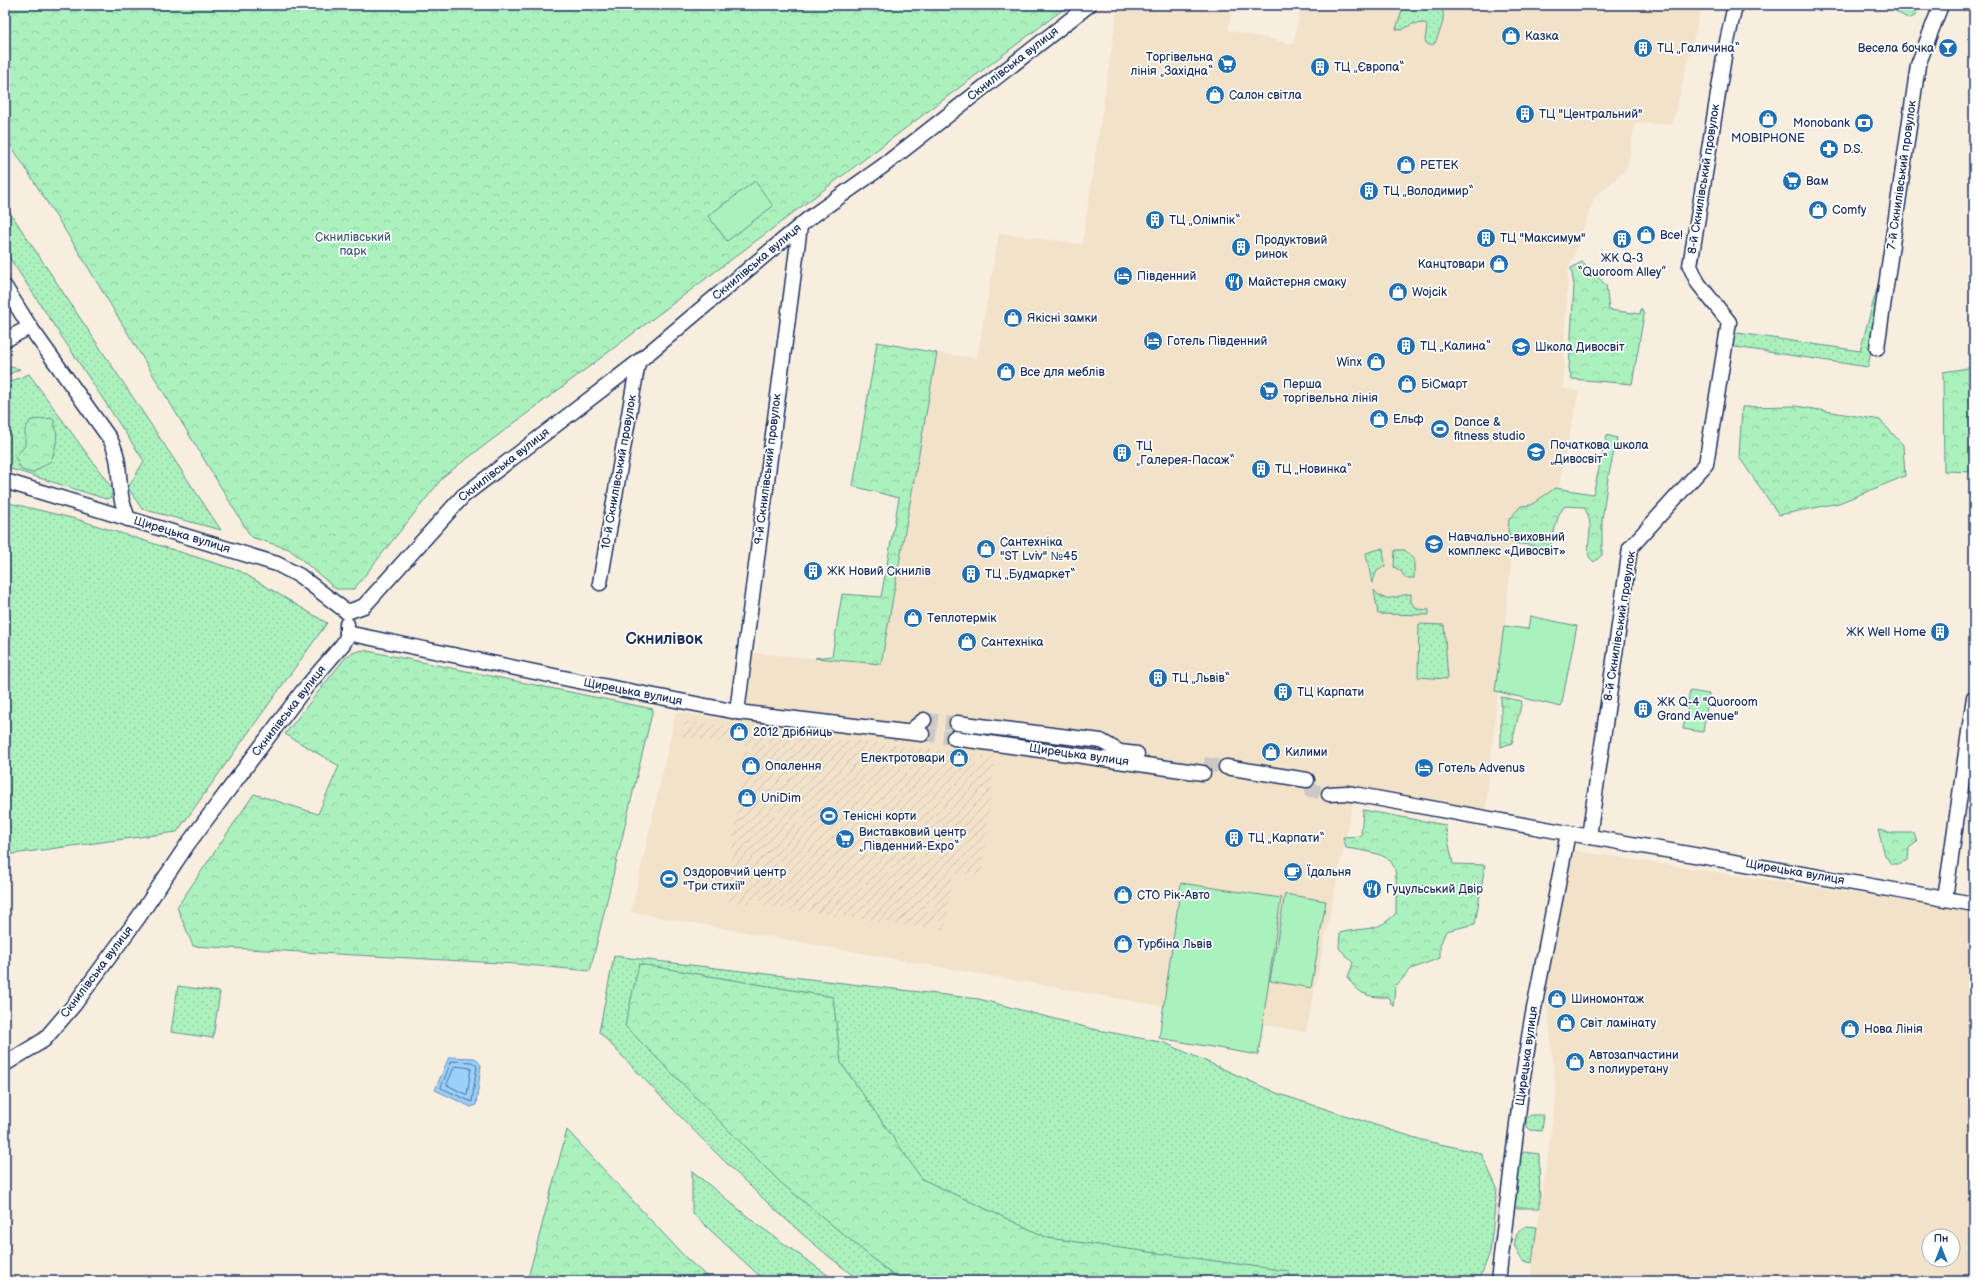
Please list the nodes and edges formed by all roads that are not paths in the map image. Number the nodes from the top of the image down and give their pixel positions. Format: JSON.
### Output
{"nodes":[{"id":1,"x":1089,"y":5,"type":"edge"},
{"id":2,"x":1735,"y":5,"type":"edge"},
{"id":3,"x":1941,"y":5,"type":"edge"},
{"id":4,"x":800,"y":226,"type":"junction"},
{"id":5,"x":5,"y":287,"type":"edge"},
{"id":6,"x":30,"y":327,"type":"junction"},
{"id":7,"x":5,"y":340,"type":"edge"},
{"id":8,"x":1877,"y":348,"type":"dead end"},
{"id":9,"x":638,"y":362,"type":"junction"},
{"id":10,"x":5,"y":481,"type":"edge"},
{"id":11,"x":128,"y":519,"type":"junction"},
{"id":12,"x":600,"y":583,"type":"dead end"},
{"id":13,"x":347,"y":612,"type":"junction"},
{"id":14,"x":347,"y":633,"type":"junction"},
{"id":15,"x":1974,"y":697,"type":"edge"},
{"id":16,"x":737,"y":712,"type":"junction"},
{"id":17,"x":957,"y":723,"type":"tunnel mouth"},
{"id":18,"x":918,"y":729,"type":"tunnel mouth"},
{"id":19,"x":954,"y":738,"type":"tunnel mouth"},
{"id":20,"x":1225,"y":772,"type":"tunnel mouth"},
{"id":21,"x":1307,"y":785,"type":"tunnel mouth"},
{"id":22,"x":1330,"y":789,"type":"tunnel mouth"},
{"id":23,"x":1568,"y":834,"type":"junction"},
{"id":24,"x":1589,"y":837,"type":"junction"},
{"id":25,"x":1945,"y":899,"type":"junction"},
{"id":26,"x":1974,"y":904,"type":"edge"},
{"id":27,"x":5,"y":1064,"type":"edge"},
{"id":28,"x":1498,"y":1281,"type":"edge"}],
"edges":[{"from":1,"to":4,"type":"street","name":"Скнилівська вулиця"},
{"from":2,"to":24,"type":"street","name":"8-й Скнилівський провулок"},
{"from":3,"to":8,"type":"street","name":"7-й Скнилівський провулок"},
{"from":4,"to":9,"type":"street","name":"Скнилівська вулиця"},
{"from":4,"to":16,"type":"street","name":"9-й Скнилівський провулок"},
{"from":5,"to":6,"type":"street"},
{"from":6,"to":7,"type":"street"},
{"from":6,"to":11,"type":"street"},
{"from":9,"to":12,"type":"street","name":"10-й Скнилівський провулок"},
{"from":9,"to":13,"type":"street","name":"Скнилівська вулиця"},
{"from":10,"to":11,"type":"street","name":"Щирецька вулиця"},
{"from":11,"to":13,"type":"street","name":"Щирецька вулиця"},
{"from":13,"to":14,"type":"street","name":"Скнилівська вулиця"},
{"from":14,"to":16,"type":"street","name":"Щирецька вулиця"},
{"from":14,"to":27,"type":"street","name":"Скнилівська вулиця"},
{"from":15,"to":25,"type":"street"},
{"from":16,"to":18,"type":"street","name":"Щирецька вулиця"},
{"from":17,"to":19,"type":"street","name":"Щирецька вулиця"},
{"from":20,"to":21,"type":"street"},
{"from":22,"to":23,"type":"street","name":"Щирецька вулиця"},
{"from":23,"to":24,"type":"street","name":"Щирецька вулиця"},
{"from":23,"to":28,"type":"street","name":"Щирецька вулиця"},
{"from":24,"to":25,"type":"street","name":"Щирецька вулиця"},
{"from":25,"to":26,"type":"street","name":"Щирецька вулиця"}]}
